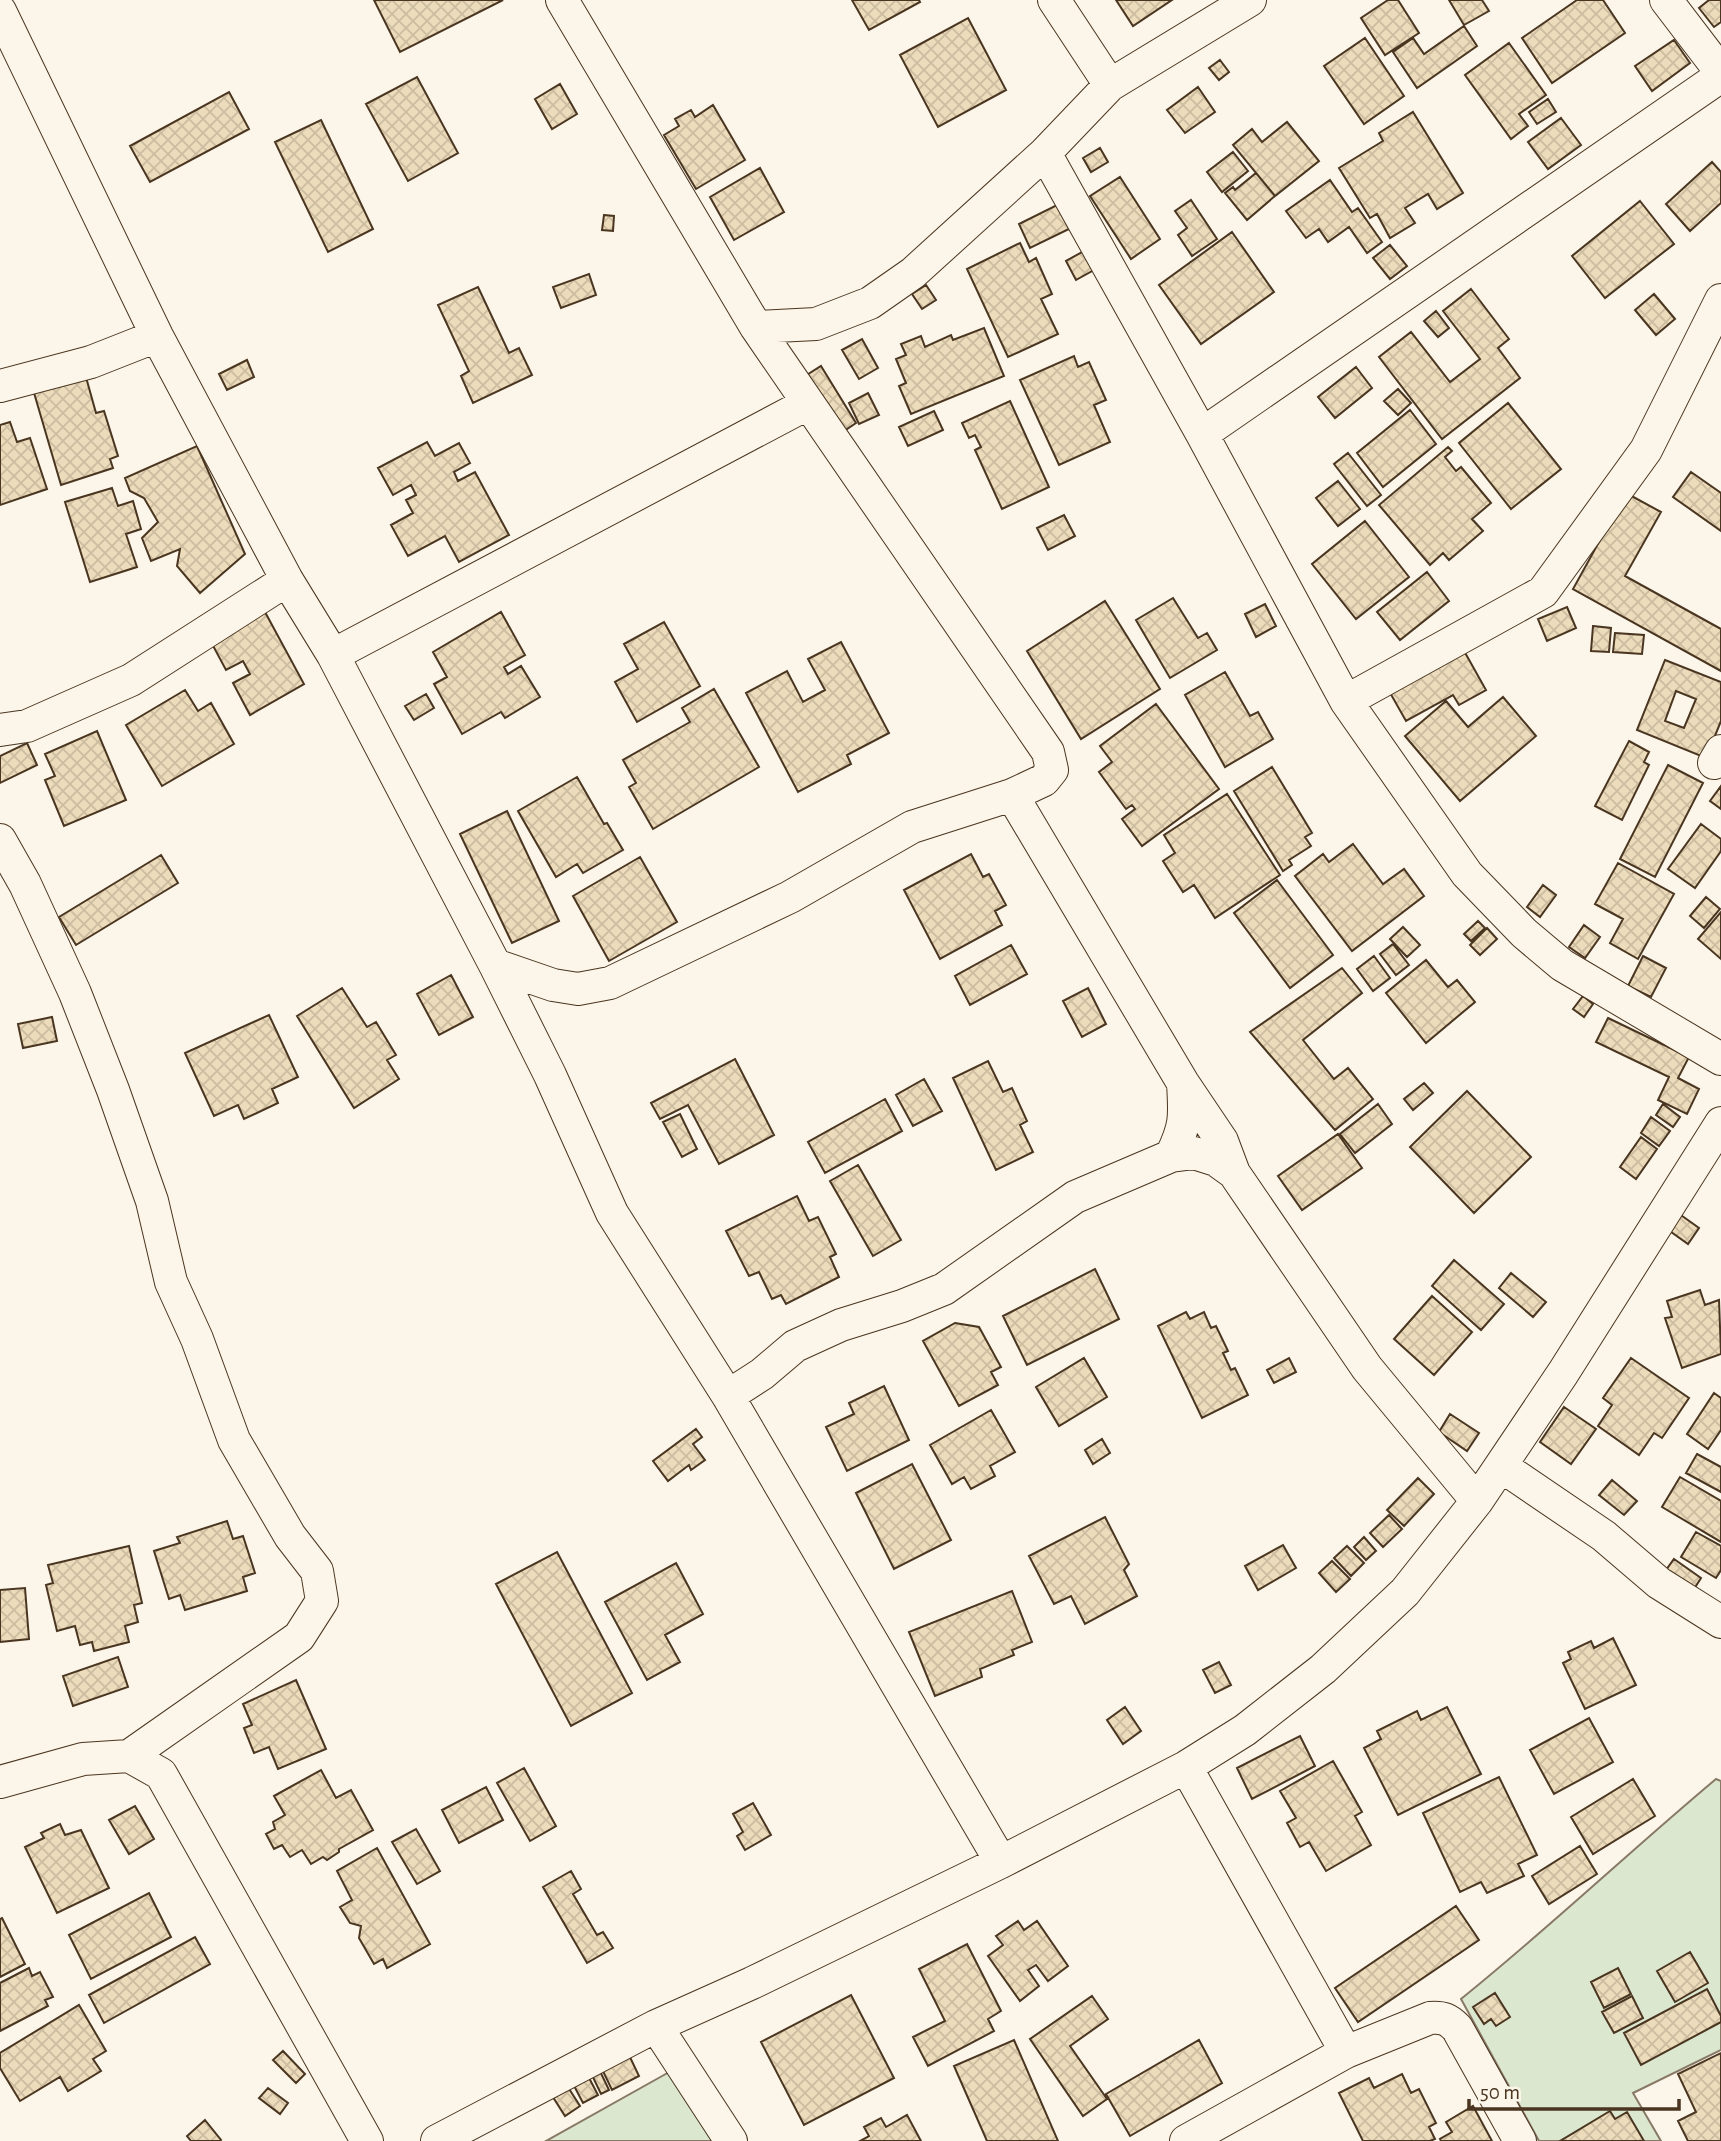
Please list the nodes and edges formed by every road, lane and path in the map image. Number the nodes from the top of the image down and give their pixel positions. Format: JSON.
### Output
{"nodes":[{"id":1,"x":562,"y":0,"type":"edge"},
{"id":2,"x":1054,"y":0,"type":"edge"},
{"id":3,"x":1250,"y":0,"type":"edge"},
{"id":4,"x":1666,"y":0,"type":"edge"},
{"id":5,"x":0,"y":10,"type":"edge"},
{"id":6,"x":1721,"y":74,"type":"edge"},
{"id":7,"x":1110,"y":85,"type":"junction"},
{"id":8,"x":1045,"y":153,"type":"junction"},
{"id":9,"x":1721,"y":300,"type":"edge"},
{"id":10,"x":756,"y":327,"type":"junction"},
{"id":11,"x":158,"y":336,"type":"junction"},
{"id":12,"x":0,"y":386,"type":"edge"},
{"id":13,"x":807,"y":404,"type":"junction"},
{"id":14,"x":1202,"y":434,"type":"junction"},
{"id":15,"x":287,"y":579,"type":"junction"},
{"id":16,"x":333,"y":655,"type":"junction"},
{"id":17,"x":1346,"y":701,"type":"junction"},
{"id":18,"x":0,"y":730,"type":"edge"},
{"id":19,"x":1012,"y":795,"type":"junction"},
{"id":20,"x":0,"y":840,"type":"edge"},
{"id":21,"x":495,"y":965,"type":"junction"},
{"id":22,"x":1721,"y":1059,"type":"edge"},
{"id":23,"x":1183,"y":1083,"type":"junction"},
{"id":24,"x":1721,"y":1123,"type":"edge"},
{"id":25,"x":1171,"y":1156,"type":"junction"},
{"id":26,"x":1234,"y":1173,"type":"junction"},
{"id":27,"x":728,"y":1396,"type":"junction"},
{"id":28,"x":1501,"y":1466,"type":"junction"},
{"id":29,"x":1477,"y":1501,"type":"junction"},
{"id":30,"x":1721,"y":1622,"type":"edge"},
{"id":31,"x":129,"y":1756,"type":"junction"},
{"id":32,"x":1186,"y":1767,"type":"junction"},
{"id":33,"x":0,"y":1783,"type":"edge"},
{"id":34,"x":1002,"y":1862,"type":"junction"},
{"id":35,"x":656,"y":2026,"type":"junction"},
{"id":36,"x":1346,"y":2052,"type":"junction"},
{"id":37,"x":367,"y":2141,"type":"edge"},
{"id":38,"x":437,"y":2141,"type":"edge"},
{"id":39,"x":731,"y":2141,"type":"edge"},
{"id":40,"x":1186,"y":2141,"type":"edge"},
{"id":41,"x":1520,"y":2141,"type":"edge"}],
"edges":[{"from":1,"to":10,"type":"street"},
{"from":2,"to":7,"type":"street"},
{"from":3,"to":7,"type":"street"},
{"from":4,"to":6,"type":"street"},
{"from":5,"to":11,"type":"street"},
{"from":6,"to":14,"type":"street"},
{"from":7,"to":8,"type":"street"},
{"from":8,"to":10,"type":"street"},
{"from":8,"to":14,"type":"street"},
{"from":9,"to":17,"type":"street"},
{"from":10,"to":13,"type":"street"},
{"from":11,"to":12,"type":"street"},
{"from":11,"to":15,"type":"street"},
{"from":13,"to":16,"type":"street"},
{"from":13,"to":19,"type":"street"},
{"from":14,"to":17,"type":"street"},
{"from":15,"to":16,"type":"street"},
{"from":15,"to":18,"type":"street"},
{"from":16,"to":21,"type":"street"},
{"from":17,"to":22,"type":"street"},
{"from":19,"to":21,"type":"street"},
{"from":19,"to":23,"type":"street"},
{"from":20,"to":31,"type":"street"},
{"from":21,"to":27,"type":"street"},
{"from":23,"to":25,"type":"street"},
{"from":23,"to":26,"type":"street"},
{"from":24,"to":28,"type":"street"},
{"from":25,"to":26,"type":"street"},
{"from":25,"to":27,"type":"street"},
{"from":26,"to":29,"type":"street"},
{"from":27,"to":34,"type":"street"},
{"from":28,"to":29,"type":"street"},
{"from":28,"to":30,"type":"street"},
{"from":29,"to":32,"type":"street"},
{"from":31,"to":33,"type":"street"},
{"from":31,"to":37,"type":"street"},
{"from":32,"to":34,"type":"street"},
{"from":32,"to":36,"type":"street"},
{"from":34,"to":35,"type":"street"},
{"from":35,"to":38,"type":"street"},
{"from":35,"to":39,"type":"street"},
{"from":36,"to":40,"type":"street"},
{"from":36,"to":41,"type":"street"}]}
